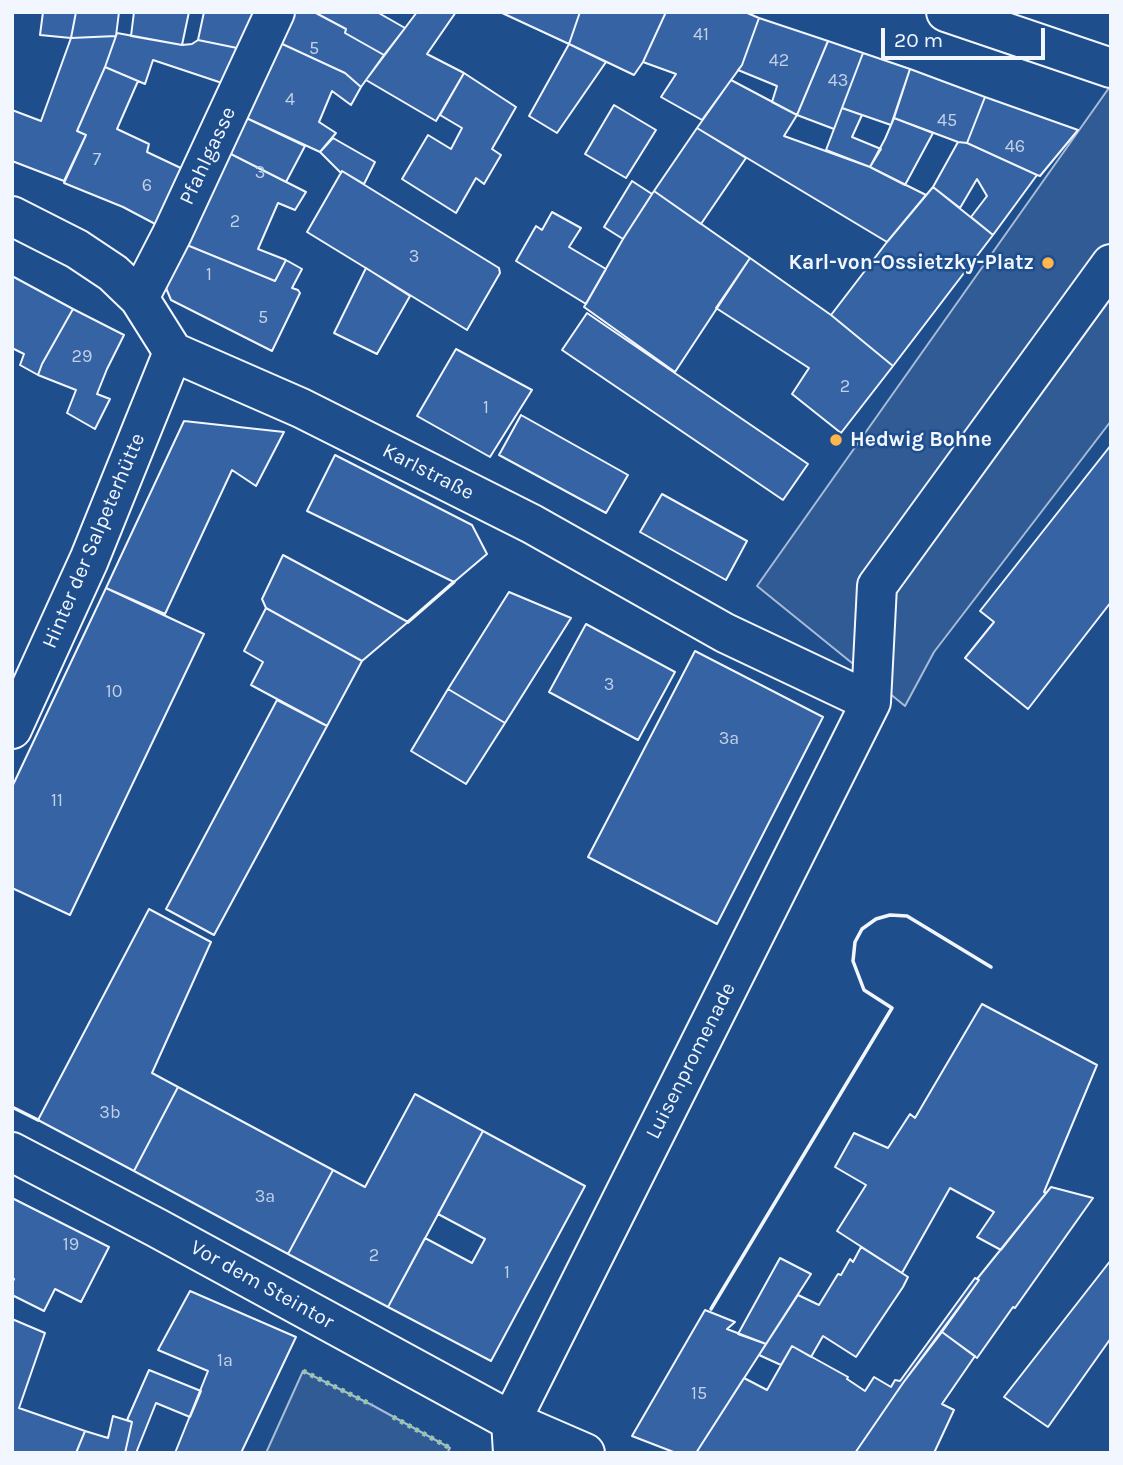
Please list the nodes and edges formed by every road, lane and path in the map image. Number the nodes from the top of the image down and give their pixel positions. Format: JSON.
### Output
{"nodes":[{"id":1,"x":275,"y":12,"type":"edge"},
{"id":2,"x":946,"y":12,"type":"edge"},
{"id":3,"x":1111,"y":68,"type":"edge"},
{"id":4,"x":12,"y":216,"type":"edge"},
{"id":5,"x":1111,"y":264,"type":"edge"},
{"id":6,"x":139,"y":299,"type":"junction"},
{"id":7,"x":173,"y":352,"type":"junction"},
{"id":8,"x":871,"y":702,"type":"junction"},
{"id":9,"x":12,"y":729,"type":"edge"},
{"id":10,"x":12,"y":1152,"type":"edge"},
{"id":11,"x":512,"y":1437,"type":"edge"},
{"id":12,"x":585,"y":1453,"type":"edge"}],
"edges":[{"from":1,"to":6,"type":"street","name":"Pfahlgasse"},
{"from":2,"to":3,"type":"street"},
{"from":4,"to":6,"type":"street"},
{"from":5,"to":8,"type":"street"},
{"from":6,"to":7,"type":"street"},
{"from":7,"to":8,"type":"street","name":"Karlstraße"},
{"from":7,"to":9,"type":"street","name":"Hinter der Salpeterhütte"},
{"from":8,"to":11,"type":"street","name":"Luisenpromenade"},
{"from":10,"to":11,"type":"street","name":"Vor dem Steintor"},
{"from":11,"to":12,"type":"street","name":"Vor dem Steintor"}]}
